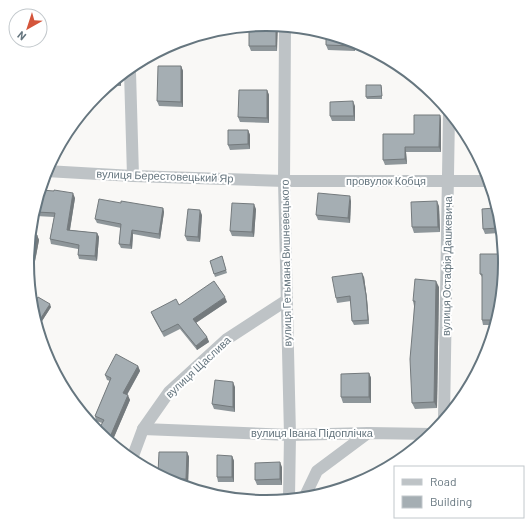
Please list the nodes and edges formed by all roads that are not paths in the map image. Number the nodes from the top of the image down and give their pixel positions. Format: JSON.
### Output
{"nodes":[{"id":1,"x":285,"y":32,"type":"edge"},
{"id":2,"x":130,"y":75,"type":"edge"},
{"id":3,"x":449,"y":121,"type":"edge"},
{"id":4,"x":53,"y":171,"type":"edge"},
{"id":5,"x":132,"y":176,"type":"junction"},
{"id":6,"x":284,"y":181,"type":"junction"},
{"id":7,"x":448,"y":181,"type":"junction"},
{"id":8,"x":483,"y":181,"type":"edge"},
{"id":9,"x":287,"y":300,"type":"junction"},
{"id":10,"x":444,"y":411,"type":"edge"},
{"id":11,"x":143,"y":429,"type":"junction"},
{"id":12,"x":368,"y":433,"type":"junction"},
{"id":13,"x":422,"y":434,"type":"edge"},
{"id":14,"x":290,"y":435,"type":"junction"},
{"id":15,"x":134,"y":454,"type":"edge"},
{"id":16,"x":307,"y":492,"type":"edge"},
{"id":17,"x":289,"y":494,"type":"edge"}],
"edges":[{"from":1,"to":6,"type":"street","name":"вулиця Гетьмана Вишневецького"},
{"from":2,"to":5,"type":"street"},
{"from":3,"to":7,"type":"street","name":"вулиця Остафія Дашкевича"},
{"from":4,"to":5,"type":"street","name":"вулиця Берестовецький Яр"},
{"from":5,"to":6,"type":"street","name":"вулиця Берестовецький Яр"},
{"from":6,"to":7,"type":"street","name":"провулок Кобця"},
{"from":6,"to":9,"type":"street","name":"вулиця Гетьмана Вишневецького"},
{"from":7,"to":8,"type":"street","name":"провулок Кобця"},
{"from":7,"to":10,"type":"street","name":"вулиця Остафія Дашкевича"},
{"from":9,"to":11,"type":"street","name":"вулиця Щаслива"},
{"from":9,"to":14,"type":"street","name":"вулиця Гетьмана Вишневецького"},
{"from":11,"to":14,"type":"street","name":"вулиця Івана Підоплічка"},
{"from":11,"to":15,"type":"street","name":"вулиця Щаслива"},
{"from":12,"to":13,"type":"street","name":"вулиця Івана Підоплічка"},
{"from":12,"to":14,"type":"street","name":"вулиця Івана Підоплічка"},
{"from":12,"to":16,"type":"street"},
{"from":14,"to":17,"type":"street","name":"вулиця Гетьмана Вишневецького"}]}
